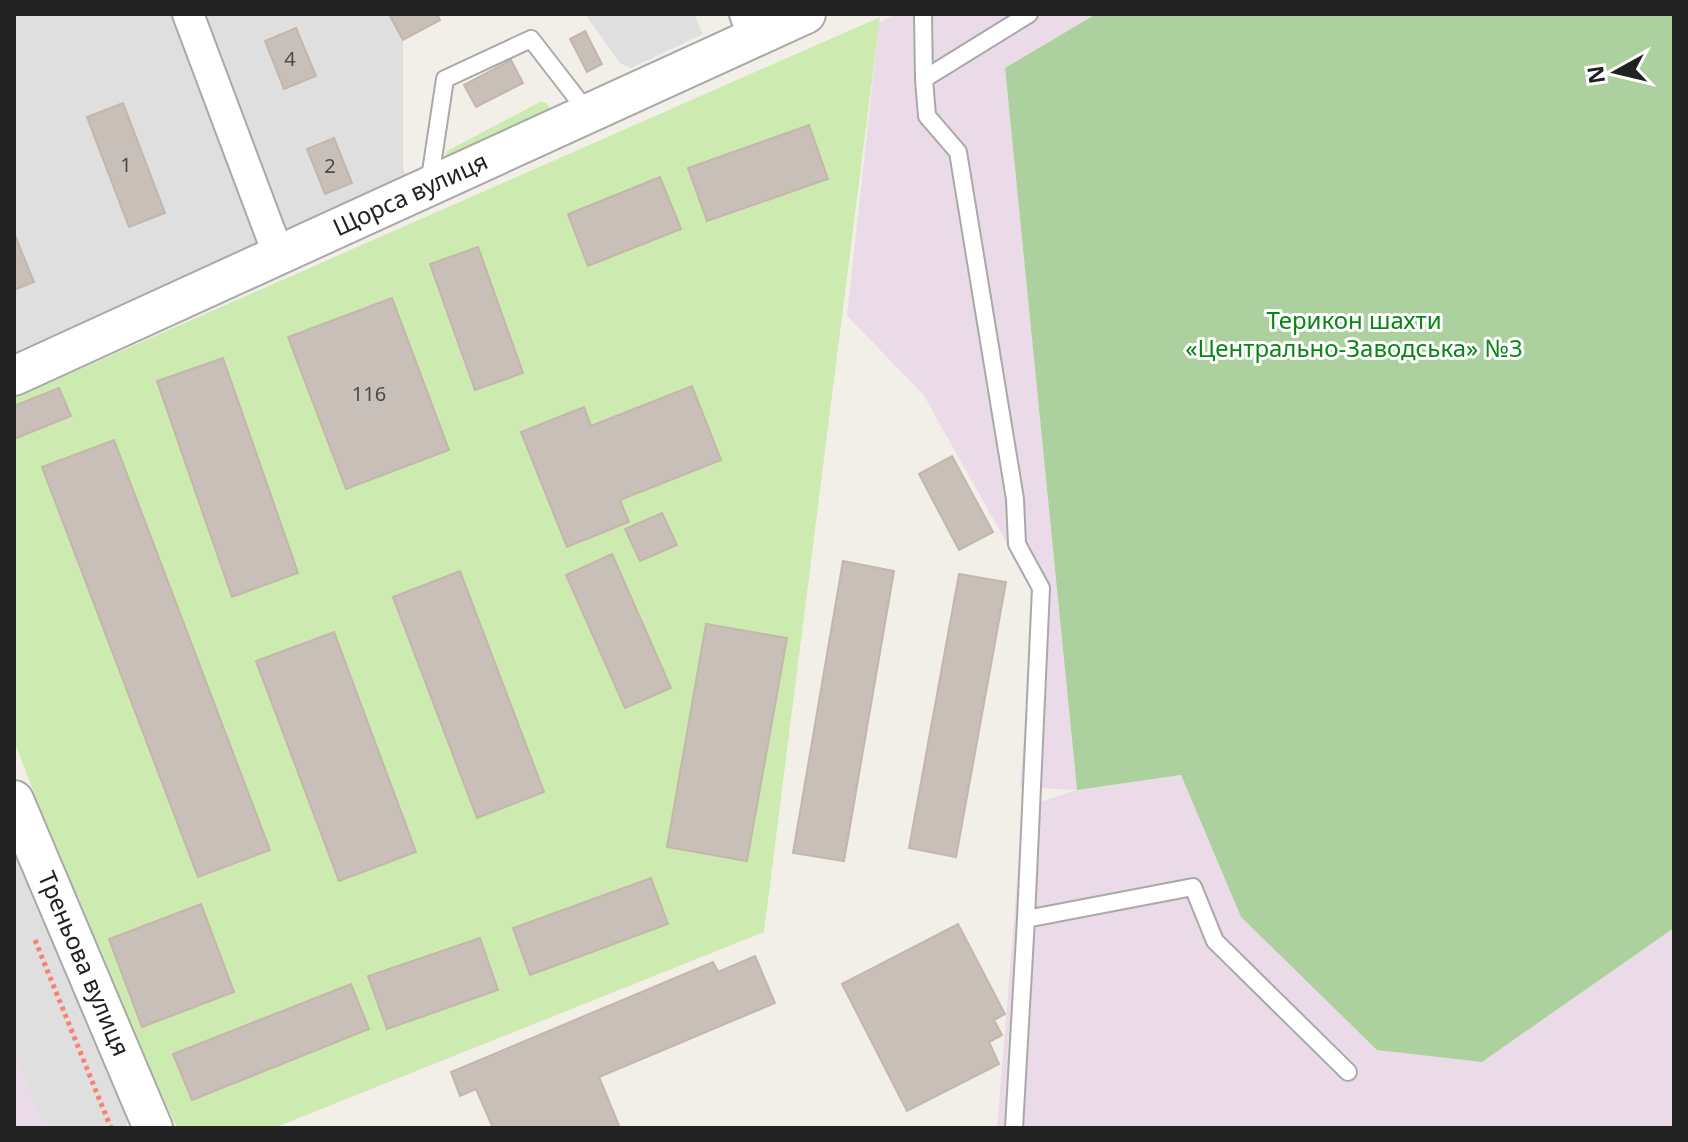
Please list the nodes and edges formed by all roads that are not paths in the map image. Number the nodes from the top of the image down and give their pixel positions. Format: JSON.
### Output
{"nodes":[{"id":1,"x":188,"y":14,"type":"edge"},
{"id":2,"x":806,"y":14,"type":"edge"},
{"id":3,"x":923,"y":14,"type":"edge"},
{"id":4,"x":1029,"y":14,"type":"edge"},
{"id":5,"x":750,"y":26,"type":"edge"},
{"id":6,"x":924,"y":79,"type":"junction"},
{"id":7,"x":589,"y":114,"type":"junction"},
{"id":8,"x":429,"y":187,"type":"junction"},
{"id":9,"x":279,"y":256,"type":"junction"},
{"id":10,"x":14,"y":376,"type":"edge"},
{"id":11,"x":14,"y":800,"type":"edge"},
{"id":12,"x":1026,"y":919,"type":"junction"},
{"id":13,"x":1348,"y":1072,"type":"dead end"},
{"id":14,"x":153,"y":1128,"type":"edge"},
{"id":15,"x":1014,"y":1128,"type":"edge"}],
"edges":[{"from":1,"to":9,"type":"street"},
{"from":2,"to":5,"type":"street","name":"Щорса вулиця"},
{"from":3,"to":6,"type":"lane"},
{"from":4,"to":6,"type":"lane"},
{"from":5,"to":7,"type":"street","name":"Щорса вулиця"},
{"from":6,"to":12,"type":"lane"},
{"from":7,"to":8,"type":"street","name":"Щорса вулиця"},
{"from":7,"to":8,"type":"lane"},
{"from":8,"to":9,"type":"street","name":"Щорса вулиця"},
{"from":9,"to":10,"type":"street","name":"Щорса вулиця"},
{"from":11,"to":14,"type":"street","name":"Треньова вулиця"},
{"from":12,"to":13,"type":"lane"},
{"from":12,"to":15,"type":"lane"}]}
